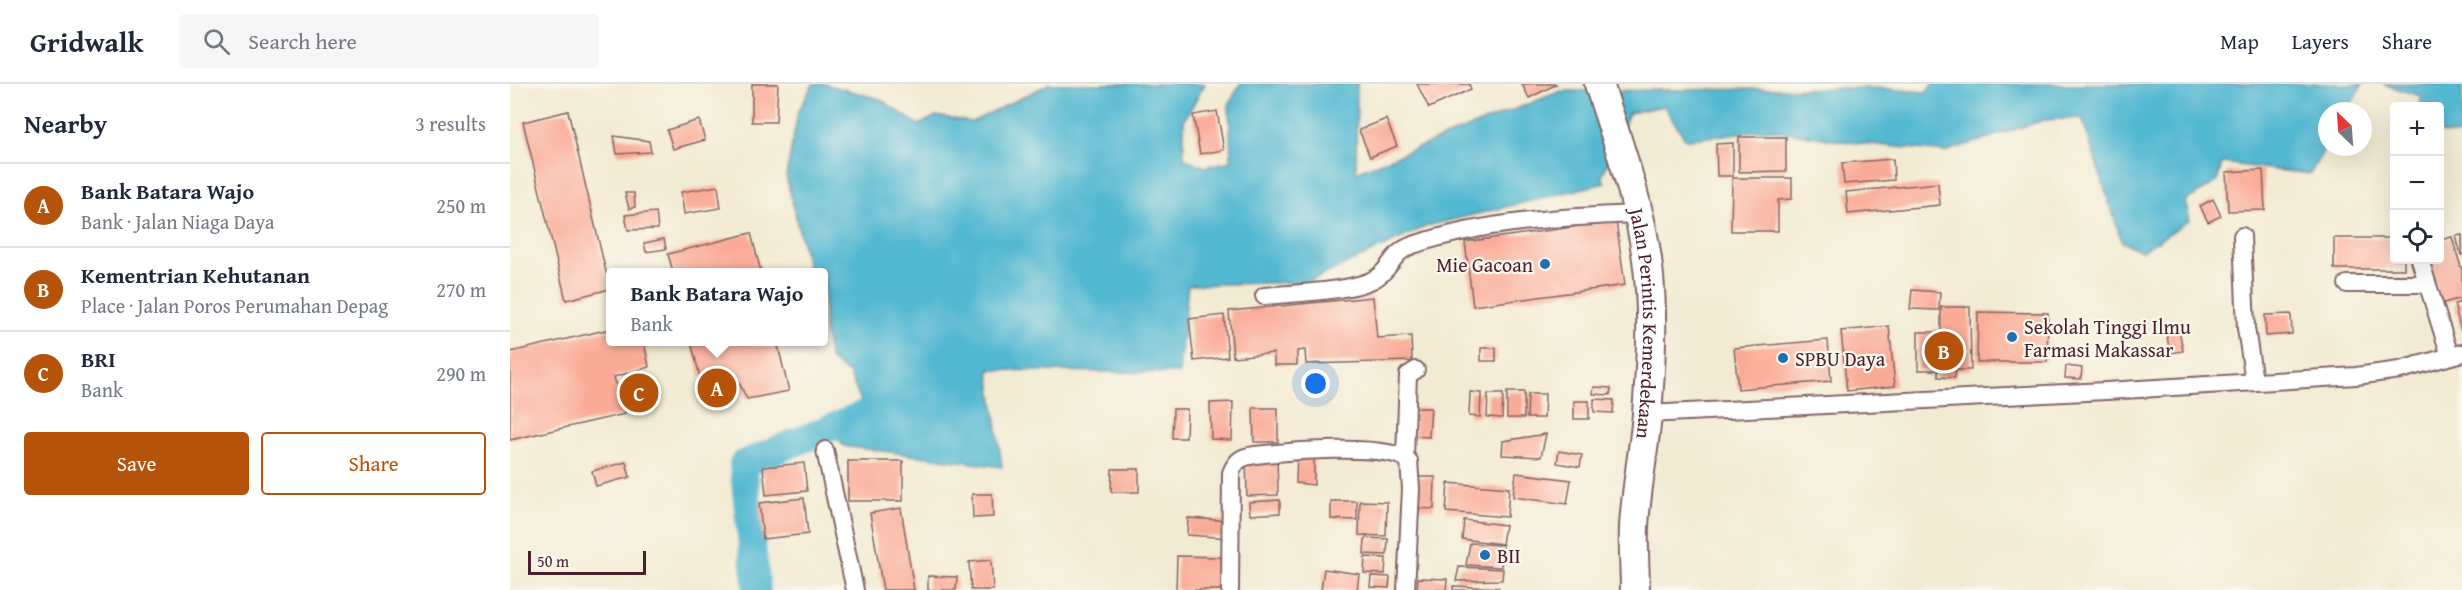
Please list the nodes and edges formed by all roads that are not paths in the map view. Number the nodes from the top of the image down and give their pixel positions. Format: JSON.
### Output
{"nodes":[{"id":1,"x":1599,"y":84,"type":"edge"},
{"id":2,"x":1638,"y":214,"type":"junction"},
{"id":3,"x":2242,"y":236,"type":"dead end"},
{"id":4,"x":2421,"y":264,"type":"edge"},
{"id":5,"x":2347,"y":284,"type":"dead end"},
{"id":6,"x":2427,"y":284,"type":"junction"},
{"id":7,"x":1264,"y":296,"type":"dead end"},
{"id":8,"x":2456,"y":355,"type":"edge"},
{"id":9,"x":1416,"y":370,"type":"dead end"},
{"id":10,"x":2254,"y":381,"type":"junction"},
{"id":11,"x":1647,"y":414,"type":"junction"},
{"id":12,"x":825,"y":450,"type":"dead end"},
{"id":13,"x":1406,"y":457,"type":"junction"},
{"id":14,"x":1631,"y":582,"type":"edge"},
{"id":15,"x":855,"y":590,"type":"edge"},
{"id":16,"x":1230,"y":590,"type":"edge"},
{"id":17,"x":1406,"y":590,"type":"edge"}],
"edges":[{"from":1,"to":2,"type":"highway","name":"Jalan Perintis Kemerdekaan"},
{"from":2,"to":7,"type":"street"},
{"from":2,"to":11,"type":"highway","name":"Jalan Perintis Kemerdekaan"},
{"from":3,"to":10,"type":"street"},
{"from":4,"to":6,"type":"street"},
{"from":5,"to":6,"type":"street"},
{"from":6,"to":8,"type":"street"},
{"from":8,"to":10,"type":"street"},
{"from":9,"to":13,"type":"street"},
{"from":10,"to":11,"type":"street"},
{"from":11,"to":14,"type":"highway","name":"Jalan Perintis Kemerdekaan"},
{"from":12,"to":15,"type":"street"},
{"from":13,"to":16,"type":"street"},
{"from":13,"to":17,"type":"street"}]}
